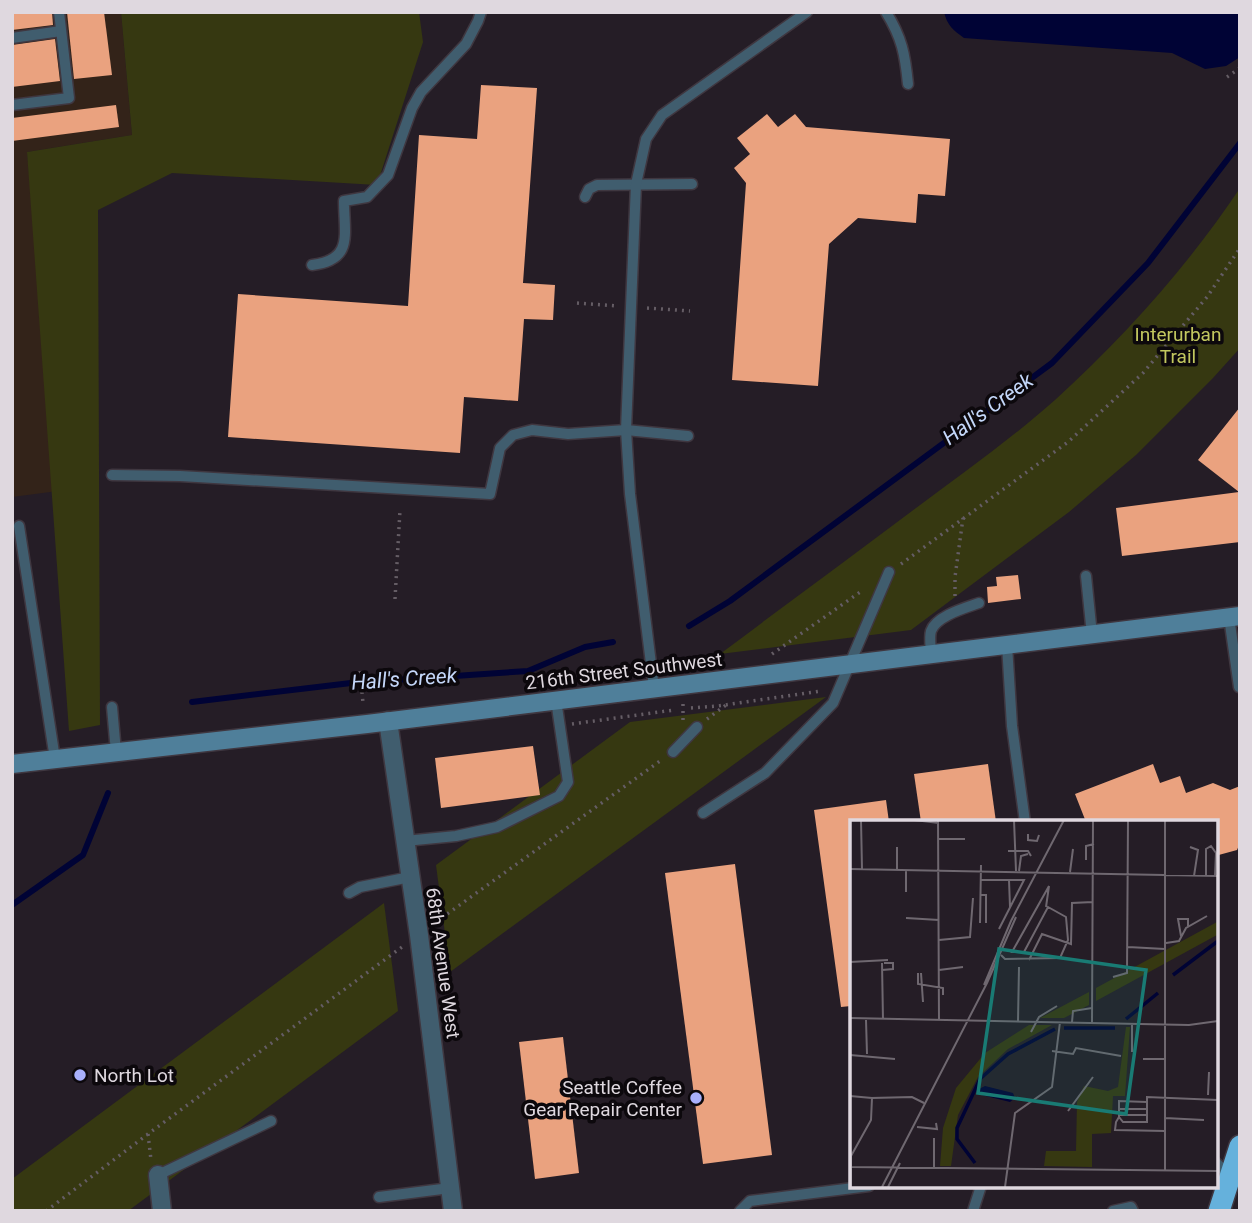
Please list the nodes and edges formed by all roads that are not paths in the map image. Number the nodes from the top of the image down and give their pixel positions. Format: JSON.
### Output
{"nodes":[{"id":1,"x":59,"y":12,"type":"edge"},
{"id":2,"x":481,"y":12,"type":"edge"},
{"id":3,"x":807,"y":12,"type":"edge"},
{"id":4,"x":886,"y":12,"type":"edge"},
{"id":5,"x":61,"y":31,"type":"junction"},
{"id":6,"x":12,"y":38,"type":"edge"},
{"id":7,"x":908,"y":84,"type":"dead end"},
{"id":8,"x":12,"y":105,"type":"edge"},
{"id":9,"x":636,"y":184,"type":"junction"},
{"id":10,"x":692,"y":184,"type":"dead end"},
{"id":11,"x":585,"y":197,"type":"dead end"},
{"id":12,"x":313,"y":265,"type":"dead end"},
{"id":13,"x":626,"y":430,"type":"junction"},
{"id":14,"x":688,"y":436,"type":"dead end"},
{"id":15,"x":112,"y":475,"type":"dead end"},
{"id":16,"x":19,"y":526,"type":"dead end"},
{"id":17,"x":890,"y":572,"type":"road end"},
{"id":18,"x":1086,"y":576,"type":"dead end"},
{"id":19,"x":979,"y":603,"type":"dead end"},
{"id":20,"x":1235,"y":616,"type":"edge"},
{"id":21,"x":1092,"y":635,"type":"junction"},
{"id":22,"x":1007,"y":645,"type":"junction"},
{"id":23,"x":931,"y":654,"type":"junction"},
{"id":24,"x":849,"y":664,"type":"junction"},
{"id":25,"x":1239,"y":687,"type":"edge"},
{"id":26,"x":654,"y":688,"type":"junction"},
{"id":27,"x":556,"y":700,"type":"junction"},
{"id":28,"x":113,"y":707,"type":"dead end"},
{"id":29,"x":388,"y":721,"type":"junction"},
{"id":30,"x":697,"y":727,"type":"road end"},
{"id":31,"x":116,"y":752,"type":"junction"},
{"id":32,"x":673,"y":752,"type":"road end"},
{"id":33,"x":55,"y":759,"type":"junction"},
{"id":34,"x":12,"y":764,"type":"edge"},
{"id":35,"x":703,"y":813,"type":"dead end"},
{"id":36,"x":1025,"y":820,"type":"edge"},
{"id":37,"x":405,"y":841,"type":"junction"},
{"id":38,"x":410,"y":877,"type":"junction"},
{"id":39,"x":349,"y":893,"type":"dead end"},
{"id":40,"x":271,"y":1121,"type":"dead end"},
{"id":41,"x":1240,"y":1146,"type":"edge"},
{"id":42,"x":1223,"y":1169,"type":"edge"},
{"id":43,"x":158,"y":1175,"type":"joint"},
{"id":44,"x":450,"y":1188,"type":"junction"},
{"id":45,"x":853,"y":1188,"type":"edge"},
{"id":46,"x":980,"y":1188,"type":"edge"},
{"id":47,"x":379,"y":1197,"type":"dead end"},
{"id":48,"x":162,"y":1211,"type":"edge"},
{"id":49,"x":453,"y":1211,"type":"edge"},
{"id":50,"x":740,"y":1211,"type":"edge"},
{"id":51,"x":973,"y":1211,"type":"edge"},
{"id":52,"x":1114,"y":1211,"type":"edge"},
{"id":53,"x":1132,"y":1211,"type":"edge"},
{"id":54,"x":1219,"y":1211,"type":"edge"}],
"edges":[{"from":1,"to":5,"type":"lane"},
{"from":2,"to":12,"type":"lane"},
{"from":3,"to":9,"type":"lane"},
{"from":4,"to":7,"type":"lane"},
{"from":5,"to":6,"type":"lane"},
{"from":5,"to":8,"type":"lane"},
{"from":9,"to":10,"type":"lane"},
{"from":9,"to":11,"type":"lane"},
{"from":9,"to":13,"type":"lane"},
{"from":13,"to":14,"type":"lane"},
{"from":13,"to":15,"type":"lane"},
{"from":13,"to":26,"type":"lane"},
{"from":16,"to":33,"type":"lane"},
{"from":17,"to":24,"type":"lane"},
{"from":18,"to":21,"type":"lane"},
{"from":19,"to":23,"type":"lane"},
{"from":20,"to":21,"type":"street","name":"216th Street Southwest"},
{"from":20,"to":25,"type":"lane"},
{"from":21,"to":22,"type":"street","name":"216th Street Southwest"},
{"from":22,"to":23,"type":"street","name":"216th Street Southwest"},
{"from":22,"to":36,"type":"lane"},
{"from":23,"to":24,"type":"street","name":"216th Street Southwest"},
{"from":24,"to":26,"type":"street","name":"216th Street Southwest"},
{"from":24,"to":35,"type":"lane"},
{"from":26,"to":27,"type":"street","name":"216th Street Southwest"},
{"from":27,"to":29,"type":"street","name":"216th Street Southwest"},
{"from":27,"to":37,"type":"lane"},
{"from":28,"to":31,"type":"lane"},
{"from":29,"to":31,"type":"street","name":"216th Street Southwest"},
{"from":29,"to":37,"type":"street","name":"68th Avenue West"},
{"from":30,"to":32,"type":"lane"},
{"from":31,"to":33,"type":"street","name":"216th Street Southwest"},
{"from":33,"to":34,"type":"street","name":"216th Street Southwest"},
{"from":37,"to":38,"type":"street","name":"68th Avenue West"},
{"from":38,"to":39,"type":"lane"},
{"from":38,"to":44,"type":"street","name":"68th Avenue West"},
{"from":40,"to":43,"type":"lane"},
{"from":41,"to":42,"type":"highway"},
{"from":42,"to":54,"type":"highway"},
{"from":43,"to":48,"type":"street"},
{"from":44,"to":47,"type":"lane"},
{"from":44,"to":49,"type":"street","name":"68th Avenue West"},
{"from":45,"to":50,"type":"lane"},
{"from":46,"to":51,"type":"lane"},
{"from":52,"to":53,"type":"lane"}]}
